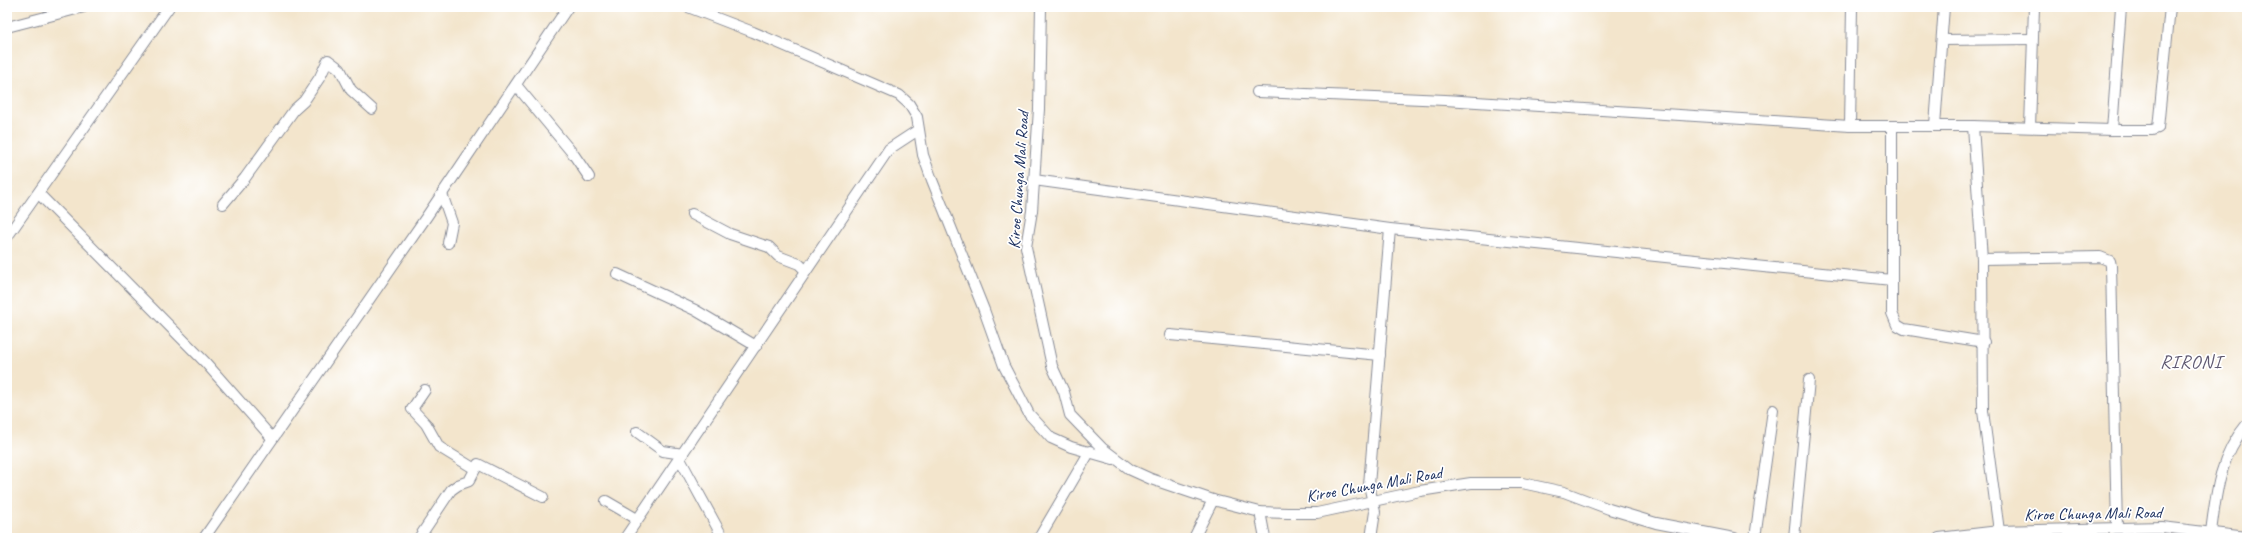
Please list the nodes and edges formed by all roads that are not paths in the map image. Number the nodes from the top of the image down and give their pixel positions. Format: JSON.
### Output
{"nodes":[{"id":1,"x":84,"y":7,"type":"edge"},
{"id":2,"x":169,"y":7,"type":"edge"},
{"id":3,"x":568,"y":7,"type":"edge"},
{"id":4,"x":688,"y":7,"type":"edge"},
{"id":5,"x":1041,"y":7,"type":"edge"},
{"id":6,"x":1852,"y":7,"type":"edge"},
{"id":7,"x":1944,"y":7,"type":"edge"},
{"id":8,"x":2034,"y":7,"type":"edge"},
{"id":9,"x":2121,"y":7,"type":"edge"},
{"id":10,"x":2170,"y":7,"type":"edge"},
{"id":11,"x":7,"y":27,"type":"edge"},
{"id":12,"x":2032,"y":39,"type":"junction"},
{"id":13,"x":1942,"y":40,"type":"junction"},
{"id":14,"x":516,"y":85,"type":"junction"},
{"id":15,"x":1257,"y":92,"type":"dead end"},
{"id":16,"x":372,"y":109,"type":"dead end"},
{"id":17,"x":1935,"y":125,"type":"junction"},
{"id":18,"x":1850,"y":126,"type":"junction"},
{"id":19,"x":1892,"y":126,"type":"junction"},
{"id":20,"x":1973,"y":126,"type":"junction"},
{"id":21,"x":2030,"y":128,"type":"junction"},
{"id":22,"x":918,"y":130,"type":"junction"},
{"id":23,"x":2112,"y":130,"type":"junction"},
{"id":24,"x":589,"y":177,"type":"dead end"},
{"id":25,"x":1034,"y":180,"type":"junction"},
{"id":26,"x":38,"y":194,"type":"junction"},
{"id":27,"x":442,"y":194,"type":"junction"},
{"id":28,"x":223,"y":204,"type":"dead end"},
{"id":29,"x":692,"y":214,"type":"dead end"},
{"id":30,"x":1390,"y":229,"type":"junction"},
{"id":31,"x":7,"y":238,"type":"edge"},
{"id":32,"x":448,"y":243,"type":"dead end"},
{"id":33,"x":1982,"y":259,"type":"junction"},
{"id":34,"x":806,"y":271,"type":"junction"},
{"id":35,"x":617,"y":274,"type":"dead end"},
{"id":36,"x":1892,"y":280,"type":"junction"},
{"id":37,"x":1170,"y":335,"type":"dead end"},
{"id":38,"x":1984,"y":342,"type":"junction"},
{"id":39,"x":756,"y":346,"type":"junction"},
{"id":40,"x":1380,"y":355,"type":"junction"},
{"id":41,"x":1809,"y":380,"type":"dead end"},
{"id":42,"x":425,"y":390,"type":"dead end"},
{"id":43,"x":1773,"y":410,"type":"dead end"},
{"id":44,"x":2247,"y":424,"type":"edge"},
{"id":45,"x":637,"y":432,"type":"dead end"},
{"id":46,"x":272,"y":438,"type":"junction"},
{"id":47,"x":1090,"y":451,"type":"junction"},
{"id":48,"x":681,"y":456,"type":"junction"},
{"id":49,"x":1121,"y":462,"type":"junction"},
{"id":50,"x":475,"y":469,"type":"junction"},
{"id":51,"x":543,"y":497,"type":"dead end"},
{"id":52,"x":1213,"y":500,"type":"junction"},
{"id":53,"x":606,"y":501,"type":"dead end"},
{"id":54,"x":1372,"y":502,"type":"junction"},
{"id":55,"x":1260,"y":512,"type":"junction"},
{"id":56,"x":638,"y":519,"type":"junction"},
{"id":57,"x":2117,"y":528,"type":"junction"},
{"id":58,"x":1999,"y":532,"type":"junction"},
{"id":59,"x":2211,"y":532,"type":"junction"},
{"id":60,"x":2103,"y":533,"type":"edge"},
{"id":61,"x":2247,"y":537,"type":"edge"},
{"id":62,"x":204,"y":538,"type":"edge"},
{"id":63,"x":419,"y":538,"type":"edge"},
{"id":64,"x":624,"y":538,"type":"edge"},
{"id":65,"x":723,"y":538,"type":"edge"},
{"id":66,"x":1039,"y":538,"type":"edge"},
{"id":67,"x":1194,"y":538,"type":"edge"},
{"id":68,"x":1265,"y":538,"type":"edge"},
{"id":69,"x":1371,"y":538,"type":"edge"},
{"id":70,"x":1734,"y":538,"type":"edge"},
{"id":71,"x":1754,"y":538,"type":"edge"},
{"id":72,"x":1794,"y":538,"type":"edge"},
{"id":73,"x":1939,"y":538,"type":"edge"}],
"edges":[{"from":1,"to":11,"type":"street"},
{"from":2,"to":26,"type":"street"},
{"from":3,"to":14,"type":"street"},
{"from":4,"to":22,"type":"street"},
{"from":5,"to":25,"type":"street","name":"Kiroe Chunga Mali Road"},
{"from":6,"to":18,"type":"street"},
{"from":7,"to":13,"type":"street"},
{"from":8,"to":12,"type":"street"},
{"from":9,"to":23,"type":"street"},
{"from":10,"to":23,"type":"street"},
{"from":12,"to":13,"type":"street"},
{"from":12,"to":21,"type":"street"},
{"from":13,"to":17,"type":"street"},
{"from":14,"to":24,"type":"street"},
{"from":14,"to":27,"type":"street"},
{"from":15,"to":18,"type":"street"},
{"from":16,"to":28,"type":"street"},
{"from":17,"to":19,"type":"street"},
{"from":17,"to":20,"type":"street"},
{"from":18,"to":19,"type":"street"},
{"from":19,"to":36,"type":"street"},
{"from":20,"to":21,"type":"street"},
{"from":20,"to":33,"type":"street"},
{"from":21,"to":23,"type":"street"},
{"from":22,"to":34,"type":"street"},
{"from":22,"to":47,"type":"street"},
{"from":25,"to":30,"type":"street"},
{"from":25,"to":49,"type":"street","name":"Kiroe Chunga Mali Road"},
{"from":26,"to":31,"type":"street"},
{"from":26,"to":46,"type":"street"},
{"from":27,"to":32,"type":"street"},
{"from":27,"to":46,"type":"street"},
{"from":29,"to":34,"type":"street"},
{"from":30,"to":36,"type":"street"},
{"from":30,"to":40,"type":"street"},
{"from":33,"to":38,"type":"street"},
{"from":33,"to":57,"type":"street"},
{"from":34,"to":39,"type":"street"},
{"from":35,"to":39,"type":"street"},
{"from":36,"to":38,"type":"street"},
{"from":37,"to":40,"type":"street"},
{"from":38,"to":58,"type":"street"},
{"from":39,"to":48,"type":"street"},
{"from":40,"to":54,"type":"street"},
{"from":41,"to":72,"type":"street"},
{"from":42,"to":50,"type":"street"},
{"from":43,"to":71,"type":"street"},
{"from":44,"to":59,"type":"street"},
{"from":45,"to":48,"type":"street"},
{"from":46,"to":62,"type":"street"},
{"from":47,"to":49,"type":"street"},
{"from":47,"to":66,"type":"street"},
{"from":48,"to":56,"type":"street"},
{"from":48,"to":65,"type":"street"},
{"from":49,"to":52,"type":"street","name":"Kiroe Chunga Mali Road"},
{"from":50,"to":51,"type":"street"},
{"from":50,"to":63,"type":"street"},
{"from":52,"to":55,"type":"street","name":"Kiroe Chunga Mali Road"},
{"from":52,"to":67,"type":"street"},
{"from":53,"to":56,"type":"street"},
{"from":54,"to":55,"type":"street","name":"Kiroe Chunga Mali Road"},
{"from":54,"to":69,"type":"street"},
{"from":54,"to":70,"type":"street","name":"Kiroe Chunga Mali Road"},
{"from":55,"to":68,"type":"street"},
{"from":56,"to":64,"type":"street"},
{"from":57,"to":59,"type":"street","name":"Kiroe Chunga Mali Road"},
{"from":57,"to":60,"type":"street","name":"Kiroe Chunga Mali Road"},
{"from":58,"to":60,"type":"street","name":"Kiroe Chunga Mali Road"},
{"from":58,"to":73,"type":"street","name":"Kiroe Chunga Mali Road"},
{"from":59,"to":61,"type":"street","name":"Kiroe Chunga Mali Road"}]}
